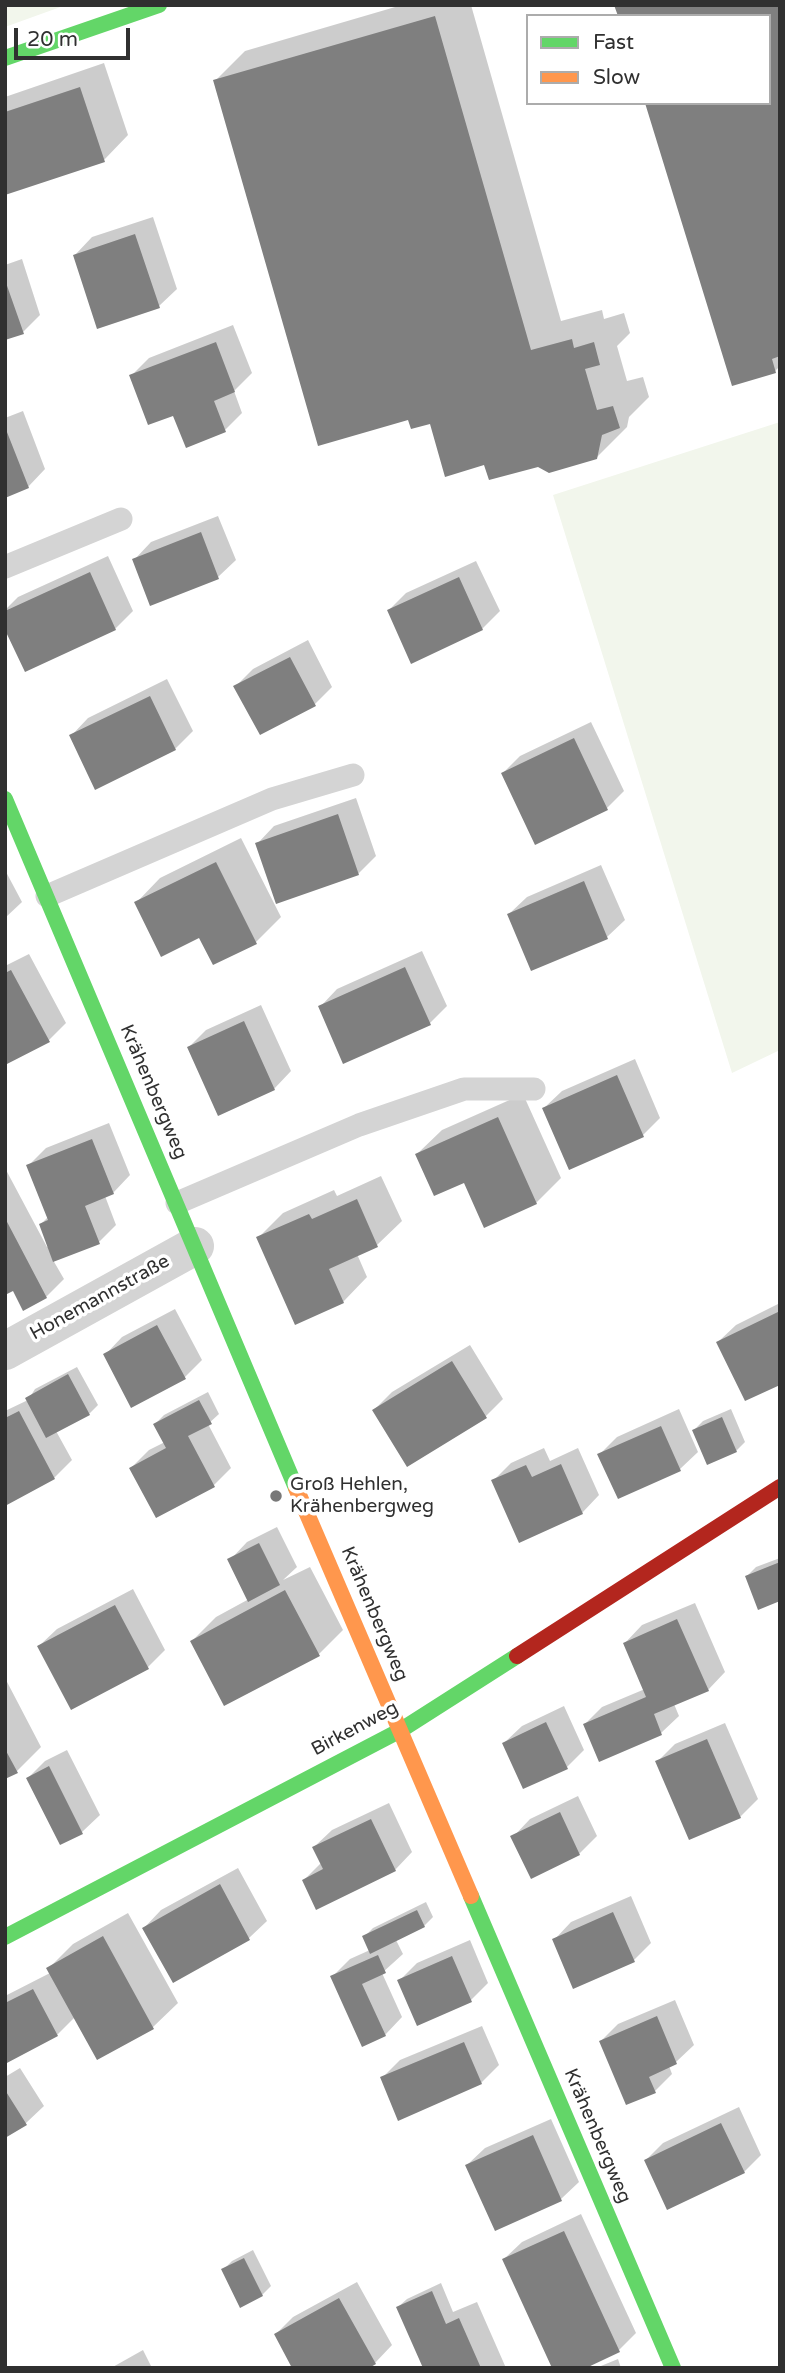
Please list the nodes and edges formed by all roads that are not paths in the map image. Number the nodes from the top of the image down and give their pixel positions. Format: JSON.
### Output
{"nodes":[{"id":1,"x":159,"y":5,"type":"edge"},
{"id":2,"x":5,"y":58,"type":"edge"},
{"id":3,"x":121,"y":519,"type":"dead end"},
{"id":4,"x":5,"y":567,"type":"edge"},
{"id":5,"x":353,"y":775,"type":"dead end"},
{"id":6,"x":5,"y":799,"type":"edge"},
{"id":7,"x":47,"y":897,"type":"junction"},
{"id":8,"x":534,"y":1088,"type":"dead end"},
{"id":9,"x":177,"y":1203,"type":"junction"},
{"id":10,"x":195,"y":1246,"type":"junction"},
{"id":11,"x":5,"y":1351,"type":"edge"},
{"id":12,"x":780,"y":1487,"type":"edge"},
{"id":13,"x":401,"y":1730,"type":"junction"},
{"id":14,"x":5,"y":1937,"type":"edge"},
{"id":15,"x":673,"y":2368,"type":"edge"}],
"edges":[{"from":1,"to":2,"type":"street"},
{"from":3,"to":4,"type":"lane"},
{"from":5,"to":7,"type":"lane"},
{"from":6,"to":7,"type":"street","name":"Krähenbergweg"},
{"from":7,"to":9,"type":"street","name":"Krähenbergweg"},
{"from":8,"to":9,"type":"lane"},
{"from":9,"to":10,"type":"street","name":"Krähenbergweg"},
{"from":10,"to":11,"type":"street","name":"Honemannstraße"},
{"from":10,"to":13,"type":"street","name":"Krähenbergweg"},
{"from":12,"to":13,"type":"street","name":"Birkenweg"},
{"from":13,"to":14,"type":"street","name":"Birkenweg"},
{"from":13,"to":15,"type":"street","name":"Krähenbergweg"}]}
